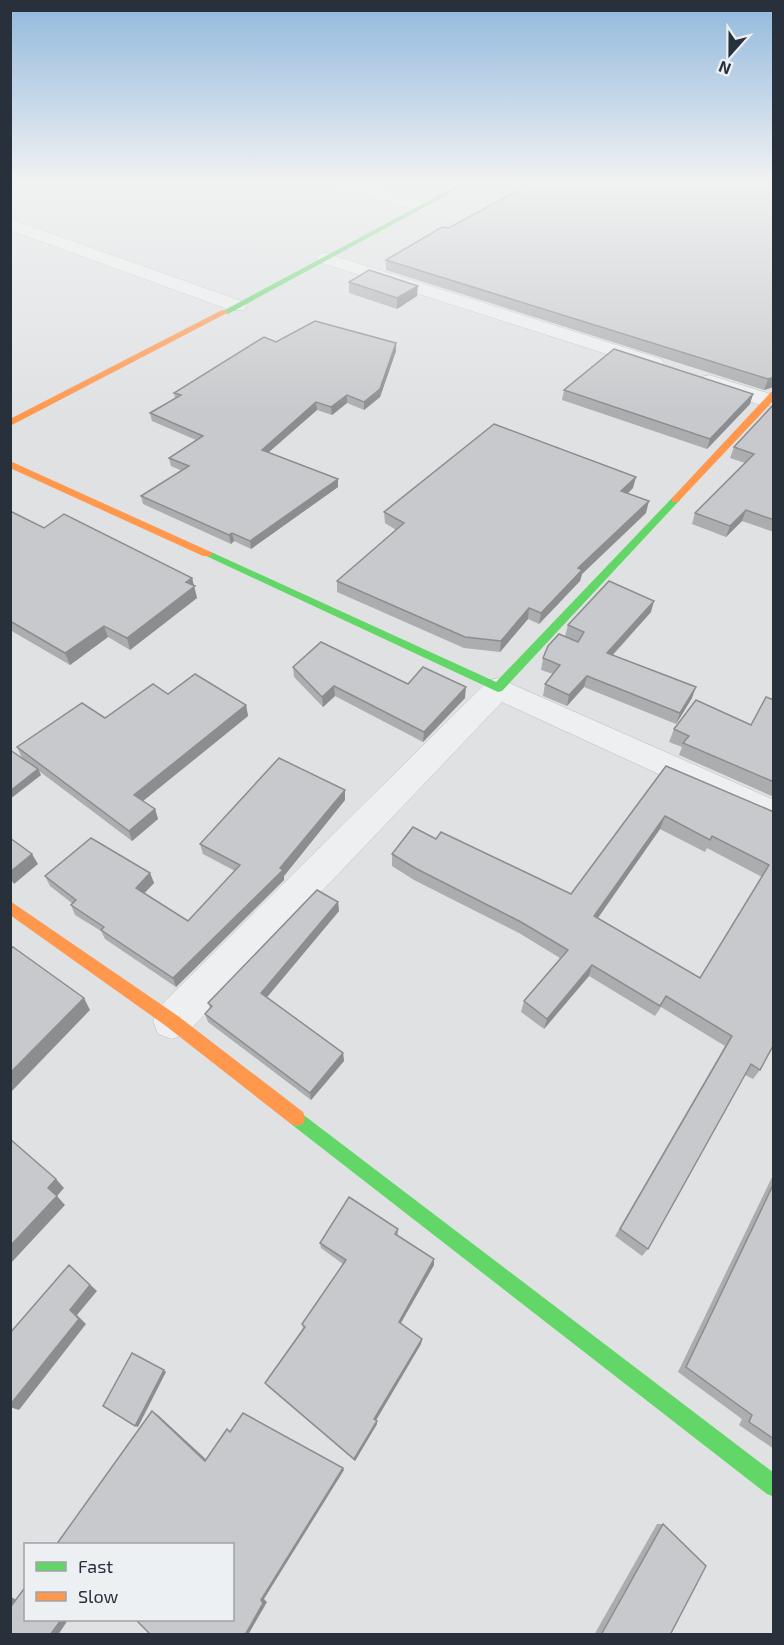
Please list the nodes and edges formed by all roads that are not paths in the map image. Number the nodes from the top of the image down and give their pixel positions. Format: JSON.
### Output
{"nodes":[{"id":1,"x":109,"y":260,"type":"edge"},
{"id":2,"x":322,"y":260,"type":"edge"},
{"id":3,"x":331,"y":260,"type":"edge"},
{"id":4,"x":237,"y":306,"type":"junction"},
{"id":5,"x":771,"y":397,"type":"edge"},
{"id":6,"x":10,"y":423,"type":"edge"},
{"id":7,"x":10,"y":464,"type":"edge"},
{"id":8,"x":498,"y":688,"type":"junction"},
{"id":9,"x":774,"y":814,"type":"edge"},
{"id":10,"x":10,"y":907,"type":"edge"},
{"id":11,"x":172,"y":1021,"type":"junction"},
{"id":12,"x":774,"y":1487,"type":"edge"}],
"edges":[{"from":1,"to":4,"type":"street"},
{"from":2,"to":4,"type":"street"},
{"from":3,"to":5,"type":"street"},
{"from":4,"to":6,"type":"street"},
{"from":5,"to":8,"type":"street"},
{"from":7,"to":8,"type":"street"},
{"from":8,"to":9,"type":"street"},
{"from":8,"to":11,"type":"street"},
{"from":10,"to":11,"type":"street"},
{"from":11,"to":12,"type":"street"}]}
